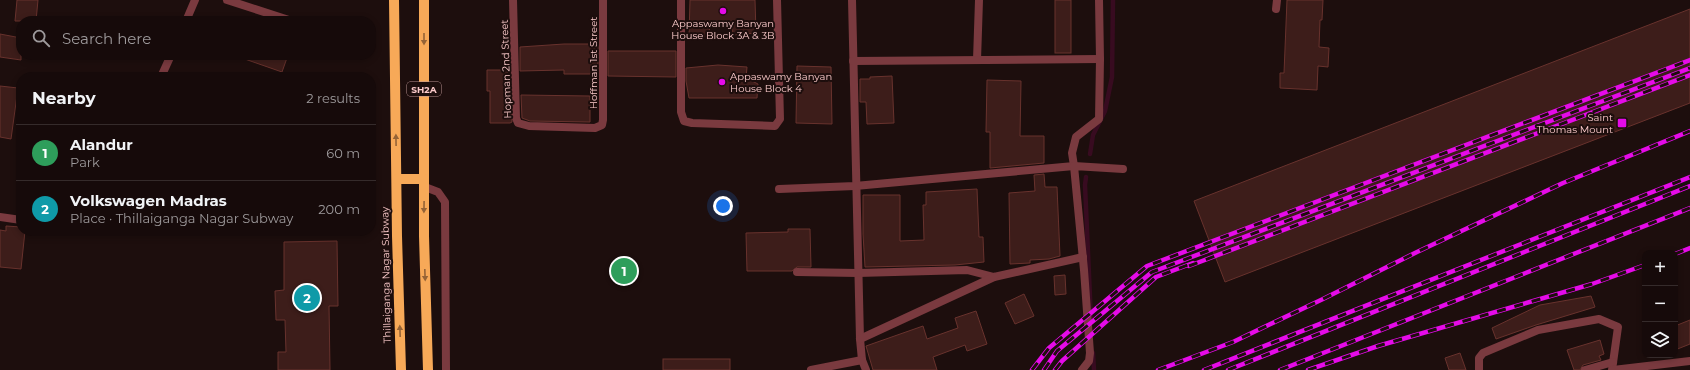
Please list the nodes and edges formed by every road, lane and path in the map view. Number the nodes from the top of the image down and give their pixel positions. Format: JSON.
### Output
{"nodes":[{"id":1,"x":195,"y":0,"type":"edge"},
{"id":2,"x":227,"y":0,"type":"edge"},
{"id":3,"x":394,"y":0,"type":"edge"},
{"id":4,"x":424,"y":0,"type":"edge"},
{"id":5,"x":513,"y":0,"type":"edge"},
{"id":6,"x":603,"y":0,"type":"edge"},
{"id":7,"x":681,"y":0,"type":"edge"},
{"id":8,"x":777,"y":0,"type":"edge"},
{"id":9,"x":852,"y":0,"type":"edge"},
{"id":10,"x":979,"y":0,"type":"edge"},
{"id":11,"x":1099,"y":0,"type":"edge"},
{"id":12,"x":188,"y":16,"type":"edge"},
{"id":13,"x":277,"y":16,"type":"edge"},
{"id":14,"x":1100,"y":59,"type":"junction"},
{"id":15,"x":169,"y":60,"type":"edge"},
{"id":16,"x":978,"y":60,"type":"junction"},
{"id":17,"x":853,"y":61,"type":"junction"},
{"id":18,"x":163,"y":72,"type":"edge"},
{"id":19,"x":602,"y":125,"type":"joint"},
{"id":20,"x":1074,"y":166,"type":"junction"},
{"id":21,"x":1122,"y":169,"type":"dead end"},
{"id":22,"x":397,"y":178,"type":"junction"},
{"id":23,"x":424,"y":183,"type":"junction"},
{"id":24,"x":855,"y":186,"type":"junction"},
{"id":25,"x":779,"y":189,"type":"dead end"},
{"id":26,"x":0,"y":217,"type":"edge"},
{"id":27,"x":16,"y":219,"type":"edge"},
{"id":28,"x":1083,"y":257,"type":"junction"},
{"id":29,"x":797,"y":272,"type":"dead end"},
{"id":30,"x":858,"y":274,"type":"junction"},
{"id":31,"x":994,"y":277,"type":"junction"},
{"id":32,"x":860,"y":339,"type":"junction"},
{"id":33,"x":862,"y":360,"type":"junction"},
{"id":34,"x":1690,"y":361,"type":"edge"},
{"id":35,"x":1613,"y":367,"type":"edge"},
{"id":36,"x":401,"y":370,"type":"edge"},
{"id":37,"x":428,"y":370,"type":"edge"},
{"id":38,"x":446,"y":370,"type":"edge"},
{"id":39,"x":811,"y":370,"type":"edge"},
{"id":40,"x":866,"y":370,"type":"edge"},
{"id":41,"x":1082,"y":370,"type":"edge"},
{"id":42,"x":1479,"y":370,"type":"edge"},
{"id":43,"x":1585,"y":370,"type":"edge"}],
"edges":[{"from":1,"to":12,"type":"street"},
{"from":2,"to":13,"type":"street"},
{"from":22,"to":3,"type":"main road","number":"SH2A","one_way":true},
{"from":4,"to":23,"type":"main road","number":"SH2A","one_way":true},
{"from":5,"to":19,"type":"street","name":"Hopman 2nd Street"},
{"from":6,"to":19,"type":"street","name":"Hoffman 1st Street"},
{"from":7,"to":8,"type":"street"},
{"from":9,"to":17,"type":"street"},
{"from":10,"to":16,"type":"street"},
{"from":11,"to":14,"type":"street"},
{"from":14,"to":16,"type":"street"},
{"from":14,"to":20,"type":"street"},
{"from":15,"to":18,"type":"street"},
{"from":16,"to":17,"type":"street"},
{"from":17,"to":24,"type":"street"},
{"from":20,"to":21,"type":"street"},
{"from":20,"to":24,"type":"street"},
{"from":20,"to":28,"type":"street"},
{"from":22,"to":23,"type":"main road"},
{"from":36,"to":22,"type":"main road","name":"Thillaiganga Nagar Subway","number":"SH2A","one_way":true},
{"from":23,"to":37,"type":"main road","number":"SH2A","one_way":true},
{"from":23,"to":38,"type":"street"},
{"from":24,"to":25,"type":"street"},
{"from":24,"to":30,"type":"street"},
{"from":26,"to":27,"type":"street"},
{"from":28,"to":31,"type":"street"},
{"from":28,"to":41,"type":"street"},
{"from":29,"to":30,"type":"street"},
{"from":30,"to":31,"type":"street"},
{"from":30,"to":32,"type":"street"},
{"from":31,"to":32,"type":"street"},
{"from":32,"to":33,"type":"street"},
{"from":33,"to":39,"type":"street"},
{"from":33,"to":40,"type":"street"},
{"from":34,"to":35,"type":"street"},
{"from":35,"to":42,"type":"street"},
{"from":35,"to":43,"type":"street"}]}
